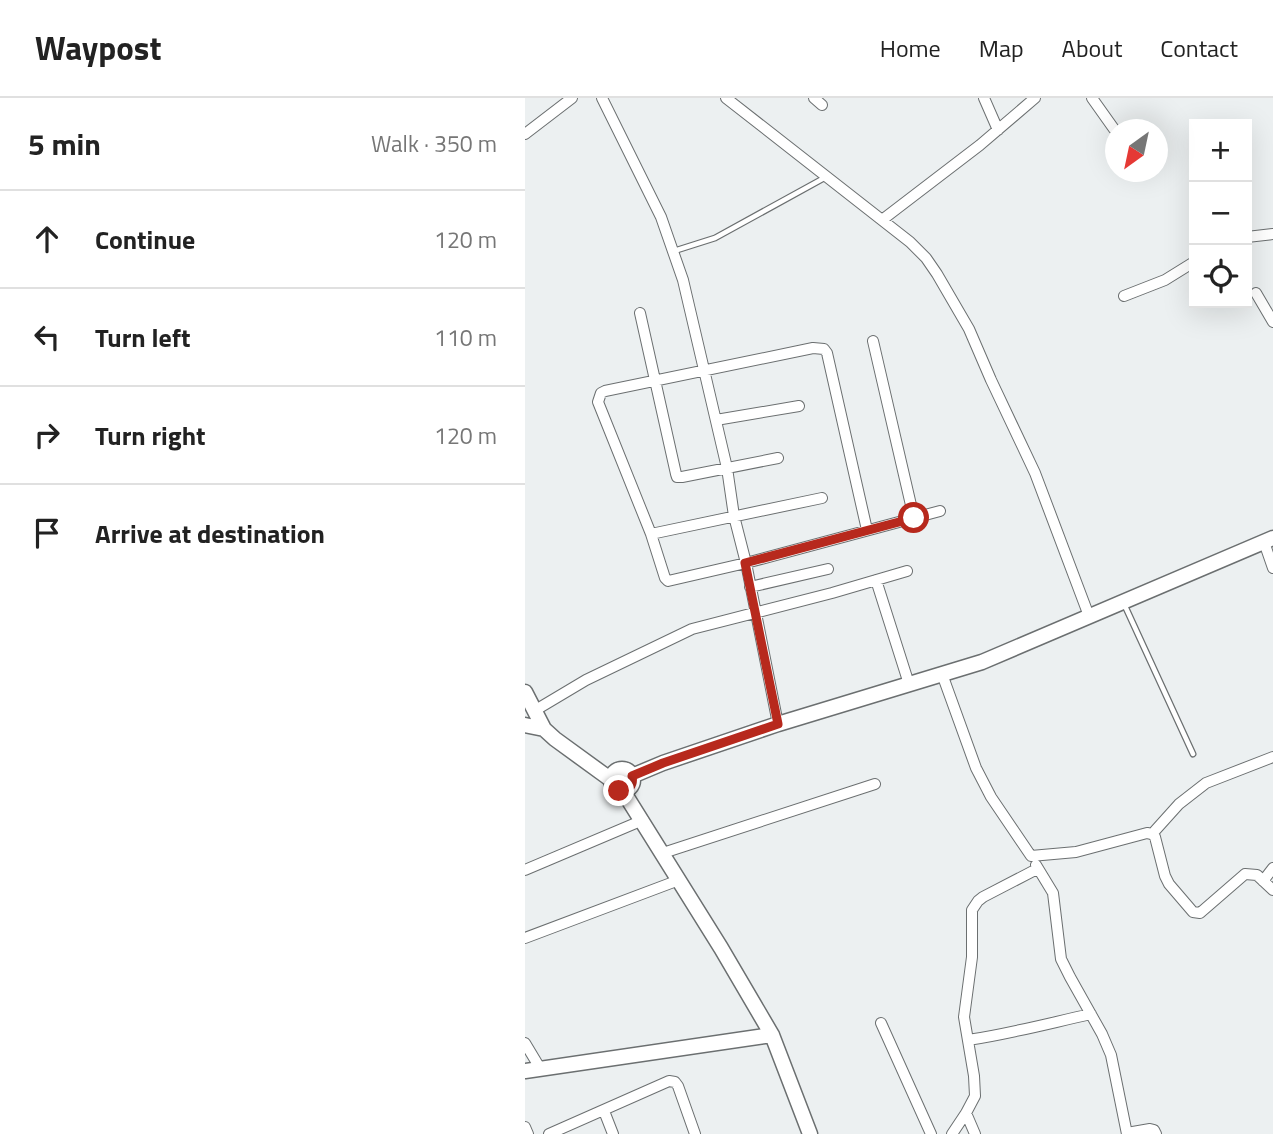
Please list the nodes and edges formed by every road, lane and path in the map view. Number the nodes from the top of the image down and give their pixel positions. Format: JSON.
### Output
{"nodes":[{"id":1,"x":572,"y":98,"type":"edge"},
{"id":2,"x":602,"y":98,"type":"edge"},
{"id":3,"x":726,"y":98,"type":"edge"},
{"id":4,"x":983,"y":98,"type":"edge"},
{"id":5,"x":1035,"y":98,"type":"edge"},
{"id":6,"x":1092,"y":98,"type":"edge"},
{"id":7,"x":1107,"y":119,"type":"edge"},
{"id":8,"x":998,"y":130,"type":"junction"},
{"id":9,"x":525,"y":134,"type":"edge"},
{"id":10,"x":827,"y":177,"type":"junction"},
{"id":11,"x":882,"y":220,"type":"junction"},
{"id":12,"x":1273,"y":234,"type":"edge"},
{"id":13,"x":1252,"y":236,"type":"edge"},
{"id":14,"x":673,"y":251,"type":"junction"},
{"id":15,"x":1189,"y":265,"type":"edge"},
{"id":16,"x":1256,"y":293,"type":"dead end"},
{"id":17,"x":1124,"y":296,"type":"dead end"},
{"id":18,"x":639,"y":313,"type":"dead end"},
{"id":19,"x":1273,"y":322,"type":"edge"},
{"id":20,"x":873,"y":341,"type":"dead end"},
{"id":21,"x":704,"y":369,"type":"junction"},
{"id":22,"x":654,"y":380,"type":"junction"},
{"id":23,"x":799,"y":405,"type":"dead end"},
{"id":24,"x":716,"y":421,"type":"junction"},
{"id":25,"x":778,"y":458,"type":"dead end"},
{"id":26,"x":727,"y":468,"type":"junction"},
{"id":27,"x":822,"y":498,"type":"dead end"},
{"id":28,"x":940,"y":512,"type":"dead end"},
{"id":29,"x":734,"y":516,"type":"junction"},
{"id":30,"x":914,"y":518,"type":"junction"},
{"id":31,"x":867,"y":530,"type":"junction"},
{"id":32,"x":651,"y":534,"type":"junction"},
{"id":33,"x":1268,"y":540,"type":"edge"},
{"id":34,"x":745,"y":563,"type":"junction"},
{"id":35,"x":1273,"y":568,"type":"edge"},
{"id":36,"x":828,"y":569,"type":"dead end"},
{"id":37,"x":907,"y":571,"type":"dead end"},
{"id":38,"x":876,"y":580,"type":"junction"},
{"id":39,"x":750,"y":587,"type":"junction"},
{"id":40,"x":1123,"y":601,"type":"junction"},
{"id":41,"x":755,"y":612,"type":"junction"},
{"id":42,"x":1089,"y":616,"type":"junction"},
{"id":43,"x":942,"y":674,"type":"junction"},
{"id":44,"x":909,"y":684,"type":"junction"},
{"id":45,"x":525,"y":692,"type":"edge"},
{"id":46,"x":534,"y":711,"type":"junction"},
{"id":47,"x":525,"y":724,"type":"edge"},
{"id":48,"x":778,"y":724,"type":"junction"},
{"id":49,"x":544,"y":729,"type":"junction"},
{"id":50,"x":1193,"y":754,"type":"dead end"},
{"id":51,"x":1273,"y":757,"type":"edge"},
{"id":52,"x":632,"y":776,"type":"junction"},
{"id":53,"x":610,"y":779,"type":"junction"},
{"id":54,"x":875,"y":784,"type":"dead end"},
{"id":55,"x":623,"y":791,"type":"junction"},
{"id":56,"x":643,"y":820,"type":"junction"},
{"id":57,"x":1152,"y":834,"type":"junction"},
{"id":58,"x":663,"y":853,"type":"junction"},
{"id":59,"x":1031,"y":856,"type":"junction"},
{"id":60,"x":1273,"y":868,"type":"edge"},
{"id":61,"x":1037,"y":869,"type":"junction"},
{"id":62,"x":525,"y":870,"type":"edge"},
{"id":63,"x":679,"y":880,"type":"junction"},
{"id":64,"x":1263,"y":881,"type":"junction"},
{"id":65,"x":1273,"y":890,"type":"edge"},
{"id":66,"x":525,"y":938,"type":"edge"},
{"id":67,"x":1091,"y":1014,"type":"junction"},
{"id":68,"x":881,"y":1023,"type":"dead end"},
{"id":69,"x":772,"y":1035,"type":"junction"},
{"id":70,"x":968,"y":1040,"type":"junction"},
{"id":71,"x":525,"y":1043,"type":"edge"},
{"id":72,"x":532,"y":1069,"type":"edge"},
{"id":73,"x":604,"y":1111,"type":"junction"},
{"id":74,"x":966,"y":1113,"type":"junction"},
{"id":75,"x":525,"y":1128,"type":"edge"},
{"id":76,"x":562,"y":1132,"type":"edge"},
{"id":77,"x":528,"y":1134,"type":"edge"},
{"id":78,"x":549,"y":1134,"type":"edge"},
{"id":79,"x":613,"y":1134,"type":"edge"},
{"id":80,"x":695,"y":1134,"type":"edge"},
{"id":81,"x":810,"y":1134,"type":"edge"},
{"id":82,"x":932,"y":1134,"type":"edge"},
{"id":83,"x":952,"y":1134,"type":"edge"},
{"id":84,"x":975,"y":1134,"type":"edge"},
{"id":85,"x":1127,"y":1134,"type":"edge"},
{"id":86,"x":1156,"y":1134,"type":"edge"}],
"edges":[{"from":1,"to":9,"type":"street"},
{"from":2,"to":14,"type":"street"},
{"from":3,"to":10,"type":"street"},
{"from":4,"to":8,"type":"street"},
{"from":5,"to":8,"type":"street"},
{"from":6,"to":7,"type":"street"},
{"from":8,"to":11,"type":"street"},
{"from":10,"to":11,"type":"street"},
{"from":10,"to":14,"type":"lane"},
{"from":11,"to":42,"type":"street"},
{"from":12,"to":13,"type":"street"},
{"from":14,"to":21,"type":"street"},
{"from":15,"to":17,"type":"street"},
{"from":16,"to":19,"type":"street"},
{"from":18,"to":22,"type":"street"},
{"from":20,"to":30,"type":"street"},
{"from":21,"to":22,"type":"street"},
{"from":21,"to":24,"type":"street"},
{"from":21,"to":31,"type":"street"},
{"from":22,"to":26,"type":"street"},
{"from":22,"to":32,"type":"street"},
{"from":23,"to":24,"type":"street"},
{"from":24,"to":26,"type":"street"},
{"from":25,"to":26,"type":"street"},
{"from":26,"to":29,"type":"street"},
{"from":27,"to":29,"type":"street"},
{"from":28,"to":30,"type":"street"},
{"from":29,"to":32,"type":"street"},
{"from":29,"to":34,"type":"street"},
{"from":30,"to":31,"type":"street"},
{"from":31,"to":34,"type":"street"},
{"from":32,"to":34,"type":"street"},
{"from":33,"to":35,"type":"street"},
{"from":33,"to":40,"type":"street"},
{"from":34,"to":39,"type":"street"},
{"from":36,"to":39,"type":"street"},
{"from":37,"to":38,"type":"street"},
{"from":38,"to":41,"type":"street"},
{"from":38,"to":44,"type":"street"},
{"from":39,"to":41,"type":"street"},
{"from":40,"to":42,"type":"street"},
{"from":40,"to":50,"type":"lane"},
{"from":41,"to":46,"type":"street"},
{"from":41,"to":48,"type":"street"},
{"from":42,"to":43,"type":"street"},
{"from":43,"to":44,"type":"street"},
{"from":43,"to":59,"type":"street"},
{"from":44,"to":48,"type":"street"},
{"from":45,"to":46,"type":"street"},
{"from":46,"to":49,"type":"street"},
{"from":47,"to":49,"type":"street"},
{"from":48,"to":52,"type":"street"},
{"from":49,"to":53,"type":"street"},
{"from":51,"to":57,"type":"street"},
{"from":52,"to":53,"type":"street"},
{"from":52,"to":55,"type":"street"},
{"from":53,"to":55,"type":"street"},
{"from":54,"to":58,"type":"street"},
{"from":55,"to":56,"type":"street"},
{"from":56,"to":58,"type":"street"},
{"from":56,"to":62,"type":"street"},
{"from":57,"to":59,"type":"street"},
{"from":57,"to":64,"type":"street"},
{"from":58,"to":63,"type":"street"},
{"from":59,"to":61,"type":"street"},
{"from":60,"to":64,"type":"street"},
{"from":61,"to":67,"type":"street"},
{"from":61,"to":70,"type":"street"},
{"from":63,"to":66,"type":"street"},
{"from":63,"to":69,"type":"street"},
{"from":64,"to":65,"type":"street"},
{"from":67,"to":70,"type":"street"},
{"from":67,"to":85,"type":"street"},
{"from":68,"to":82,"type":"street"},
{"from":69,"to":72,"type":"street"},
{"from":69,"to":81,"type":"street"},
{"from":70,"to":74,"type":"street"},
{"from":71,"to":72,"type":"street"},
{"from":73,"to":76,"type":"street"},
{"from":73,"to":79,"type":"street"},
{"from":73,"to":80,"type":"street"},
{"from":74,"to":83,"type":"street"},
{"from":74,"to":84,"type":"street"},
{"from":75,"to":77,"type":"street"},
{"from":76,"to":78,"type":"street"},
{"from":85,"to":86,"type":"street"}]}
